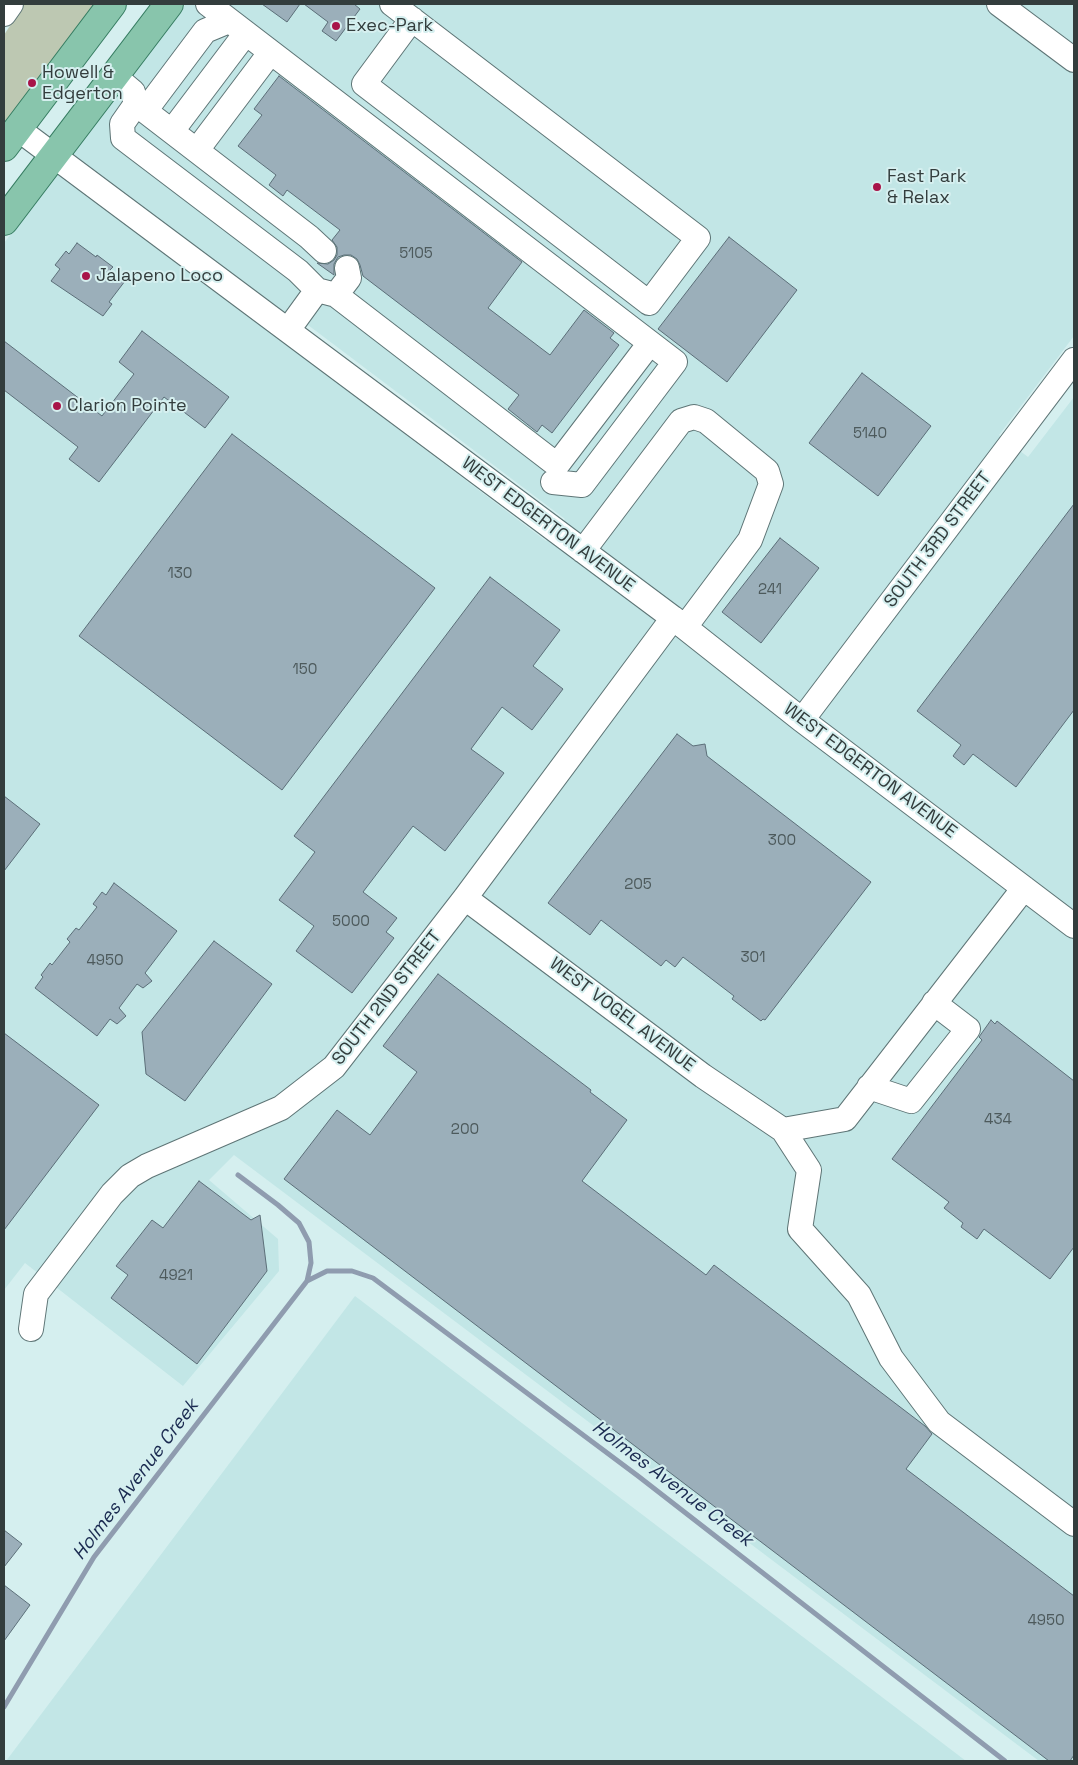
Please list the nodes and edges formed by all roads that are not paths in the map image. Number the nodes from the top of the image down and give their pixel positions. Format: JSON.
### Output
{"nodes":[{"id":1,"x":11,"y":4,"type":"edge"},
{"id":2,"x":112,"y":4,"type":"edge"},
{"id":3,"x":169,"y":4,"type":"edge"},
{"id":4,"x":208,"y":4,"type":"edge"},
{"id":5,"x":392,"y":4,"type":"edge"},
{"id":6,"x":999,"y":4,"type":"edge"},
{"id":7,"x":4,"y":14,"type":"edge"},
{"id":8,"x":412,"y":19,"type":"junction"},
{"id":9,"x":238,"y":27,"type":"junction"},
{"id":10,"x":270,"y":53,"type":"junction"},
{"id":11,"x":1074,"y":60,"type":"edge"},
{"id":12,"x":114,"y":76,"type":"junction"},
{"id":13,"x":141,"y":107,"type":"junction"},
{"id":14,"x":172,"y":131,"type":"junction"},
{"id":15,"x":11,"y":138,"type":"edge"},
{"id":16,"x":198,"y":150,"type":"junction"},
{"id":17,"x":54,"y":155,"type":"junction"},
{"id":18,"x":4,"y":221,"type":"edge"},
{"id":19,"x":347,"y":268,"type":"dead end"},
{"id":20,"x":298,"y":271,"type":"junction"},
{"id":21,"x":327,"y":292,"type":"junction"},
{"id":22,"x":288,"y":330,"type":"junction"},
{"id":23,"x":650,"y":343,"type":"junction"},
{"id":24,"x":1074,"y":360,"type":"edge"},
{"id":25,"x":555,"y":474,"type":"junction"},
{"id":26,"x":530,"y":512,"type":"junction"},
{"id":27,"x":583,"y":551,"type":"junction"},
{"id":28,"x":679,"y":623,"type":"junction"},
{"id":29,"x":802,"y":720,"type":"junction"},
{"id":30,"x":1024,"y":888,"type":"junction"},
{"id":31,"x":465,"y":898,"type":"junction"},
{"id":32,"x":1074,"y":926,"type":"edge"},
{"id":33,"x":934,"y":1003,"type":"junction"},
{"id":34,"x":869,"y":1087,"type":"junction"},
{"id":35,"x":782,"y":1130,"type":"junction"},
{"id":36,"x":31,"y":1329,"type":"dead end"},
{"id":37,"x":1074,"y":1524,"type":"edge"}],
"edges":[{"from":1,"to":7,"type":"street"},
{"from":2,"to":15,"type":"main road"},
{"from":3,"to":12,"type":"main road"},
{"from":4,"to":9,"type":"street"},
{"from":5,"to":8,"type":"street"},
{"from":6,"to":11,"type":"street"},
{"from":8,"to":8,"type":"street"},
{"from":9,"to":10,"type":"street"},
{"from":9,"to":13,"type":"street"},
{"from":9,"to":14,"type":"street"},
{"from":10,"to":16,"type":"street"},
{"from":10,"to":23,"type":"street"},
{"from":12,"to":13,"type":"street"},
{"from":12,"to":17,"type":"main road"},
{"from":13,"to":14,"type":"street"},
{"from":13,"to":20,"type":"street"},
{"from":14,"to":16,"type":"street"},
{"from":15,"to":17,"type":"street","name":"WEST EDGERTON AVENUE"},
{"from":16,"to":20,"type":"street"},
{"from":17,"to":18,"type":"main road"},
{"from":17,"to":22,"type":"street","name":"WEST EDGERTON AVENUE"},
{"from":19,"to":21,"type":"street"},
{"from":20,"to":21,"type":"street"},
{"from":21,"to":22,"type":"street"},
{"from":21,"to":25,"type":"street"},
{"from":22,"to":26,"type":"street","name":"WEST EDGERTON AVENUE"},
{"from":23,"to":25,"type":"street"},
{"from":23,"to":25,"type":"street"},
{"from":24,"to":29,"type":"street","name":"SOUTH 3RD STREET"},
{"from":25,"to":26,"type":"street"},
{"from":26,"to":27,"type":"street","name":"WEST EDGERTON AVENUE"},
{"from":27,"to":28,"type":"street","name":"WEST EDGERTON AVENUE"},
{"from":27,"to":28,"type":"street","name":"SOUTH 2ND STREET"},
{"from":28,"to":29,"type":"street","name":"WEST EDGERTON AVENUE"},
{"from":28,"to":31,"type":"street","name":"SOUTH 2ND STREET"},
{"from":29,"to":30,"type":"street","name":"WEST EDGERTON AVENUE"},
{"from":30,"to":32,"type":"street","name":"WEST EDGERTON AVENUE"},
{"from":30,"to":33,"type":"street"},
{"from":31,"to":35,"type":"street","name":"WEST VOGEL AVENUE"},
{"from":31,"to":36,"type":"street","name":"SOUTH 2ND STREET"},
{"from":33,"to":34,"type":"street"},
{"from":33,"to":34,"type":"street"},
{"from":34,"to":35,"type":"street"},
{"from":35,"to":37,"type":"street"}]}
